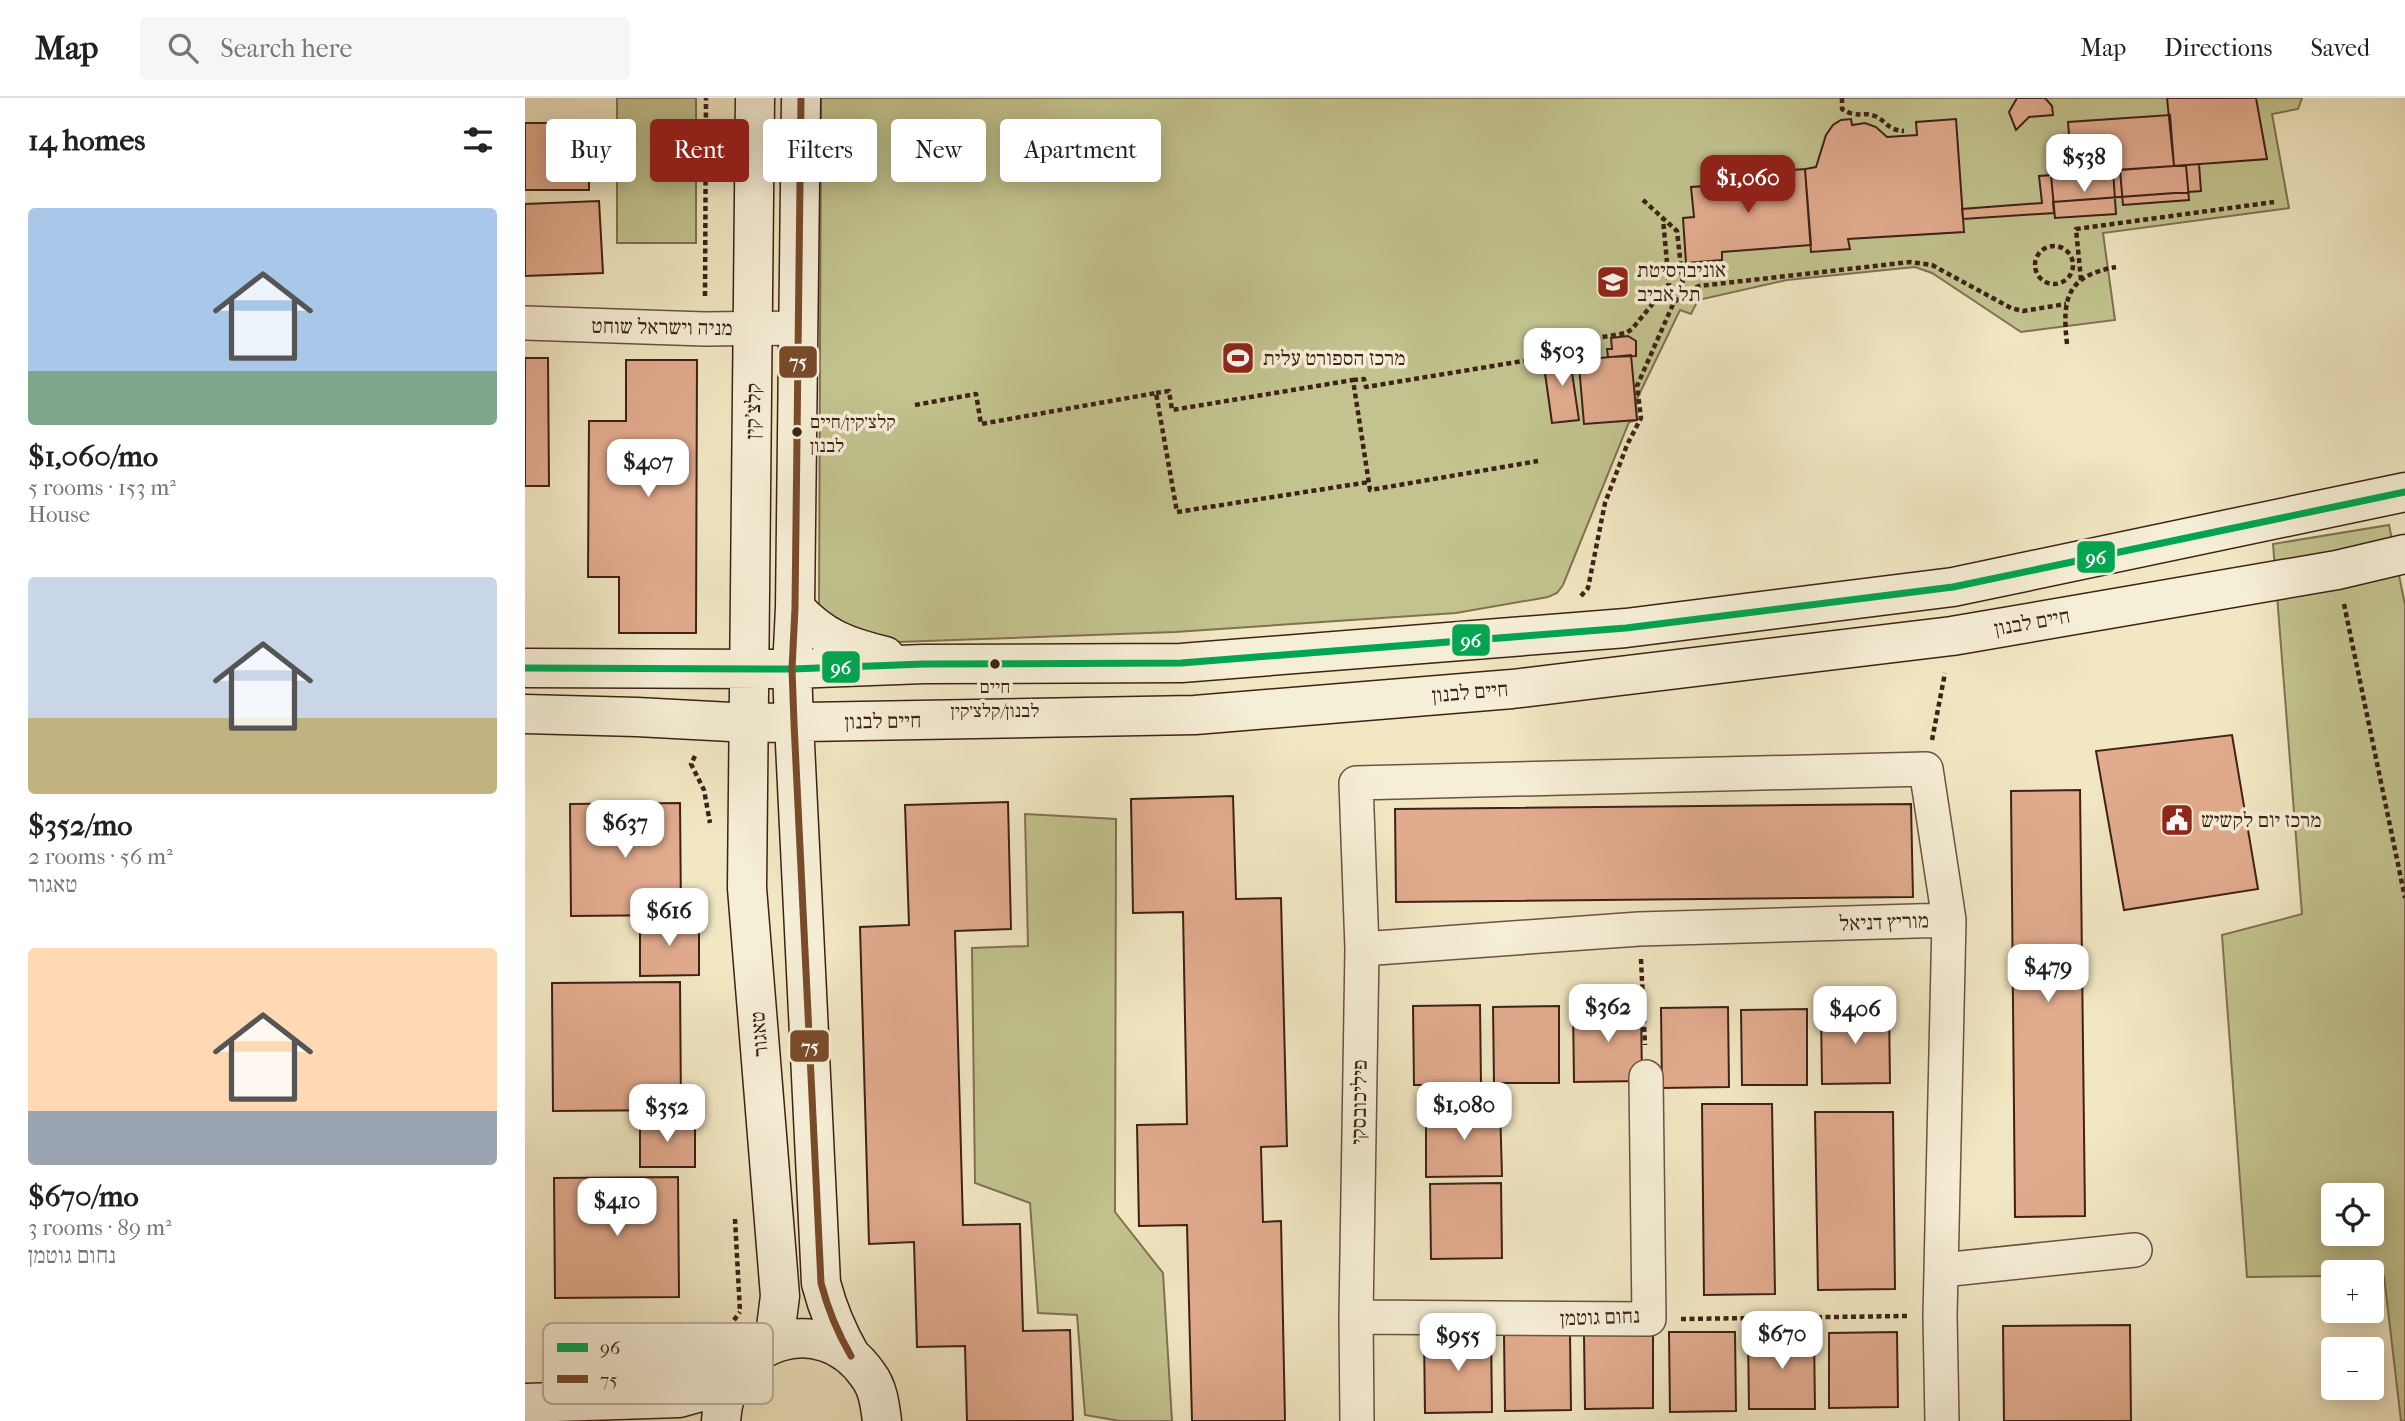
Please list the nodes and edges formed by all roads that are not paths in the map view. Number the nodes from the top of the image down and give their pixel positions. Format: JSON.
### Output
{"nodes":[{"id":1,"x":755,"y":98,"type":"edge"},
{"id":2,"x":801,"y":98,"type":"edge"},
{"id":3,"x":525,"y":323,"type":"edge"},
{"id":4,"x":754,"y":328,"type":"junction"},
{"id":5,"x":799,"y":328,"type":"junction"},
{"id":6,"x":2405,"y":492,"type":"edge"},
{"id":7,"x":2405,"y":554,"type":"edge"},
{"id":8,"x":795,"y":608,"type":"junction"},
{"id":9,"x":924,"y":664,"type":"junction"},
{"id":10,"x":525,"y":668,"type":"edge"},
{"id":11,"x":751,"y":668,"type":"junction"},
{"id":12,"x":792,"y":669,"type":"junction"},
{"id":13,"x":525,"y":714,"type":"edge"},
{"id":14,"x":750,"y":723,"type":"junction"},
{"id":15,"x":794,"y":723,"type":"junction"},
{"id":16,"x":1949,"y":920,"type":"junction"},
{"id":17,"x":1362,"y":948,"type":"junction"},
{"id":18,"x":1646,"y":1077,"type":"road end"},
{"id":19,"x":2135,"y":1250,"type":"dead end"},
{"id":20,"x":1942,"y":1270,"type":"junction"},
{"id":21,"x":1356,"y":1317,"type":"junction"},
{"id":22,"x":774,"y":1343,"type":"joint"},
{"id":23,"x":851,"y":1356,"type":"junction"},
{"id":24,"x":543,"y":1402,"type":"edge"},
{"id":25,"x":525,"y":1403,"type":"edge"},
{"id":26,"x":882,"y":1421,"type":"edge"},
{"id":27,"x":1357,"y":1421,"type":"edge"},
{"id":28,"x":1942,"y":1421,"type":"edge"}],
"edges":[{"from":1,"to":4,"type":"main road","name":"קלצ'קין"},
{"from":2,"to":5,"type":"main road"},
{"from":3,"to":4,"type":"street","name":"מניה וישראל שוחט"},
{"from":4,"to":5,"type":"street","name":"מניה וישראל שוחט"},
{"from":4,"to":11,"type":"main road","name":"קלצ'קין"},
{"from":5,"to":8,"type":"main road"},
{"from":6,"to":9,"type":"main road"},
{"from":7,"to":15,"type":"main road","name":"חיים לבנון"},
{"from":8,"to":9,"type":"main road"},
{"from":8,"to":12,"type":"main road"},
{"from":9,"to":12,"type":"main road"},
{"from":10,"to":11,"type":"main road"},
{"from":11,"to":12,"type":"main road"},
{"from":11,"to":14,"type":"main road","name":"קלצ'קין"},
{"from":12,"to":15,"type":"main road"},
{"from":13,"to":14,"type":"main road","name":"חיים לבנון"},
{"from":14,"to":15,"type":"main road","name":"חיים לבנון"},
{"from":14,"to":22,"type":"main road","name":"טאגור"},
{"from":15,"to":23,"type":"main road"},
{"from":16,"to":17,"type":"street","name":"מוריץ דניאל"},
{"from":16,"to":17,"type":"street","name":"פיליכובסקי"},
{"from":16,"to":20,"type":"street","name":"מוריץ דניאל"},
{"from":17,"to":21,"type":"street","name":"פיליכובסקי"},
{"from":18,"to":21,"type":"street","name":"נחום גוטמן"},
{"from":19,"to":20,"type":"street"},
{"from":20,"to":28,"type":"street","name":"מוריץ דניאל"},
{"from":21,"to":27,"type":"street","name":"פיליכובסקי"},
{"from":22,"to":23,"type":"main road"},
{"from":23,"to":26,"type":"main road"},
{"from":24,"to":25,"type":"main road"}]}
